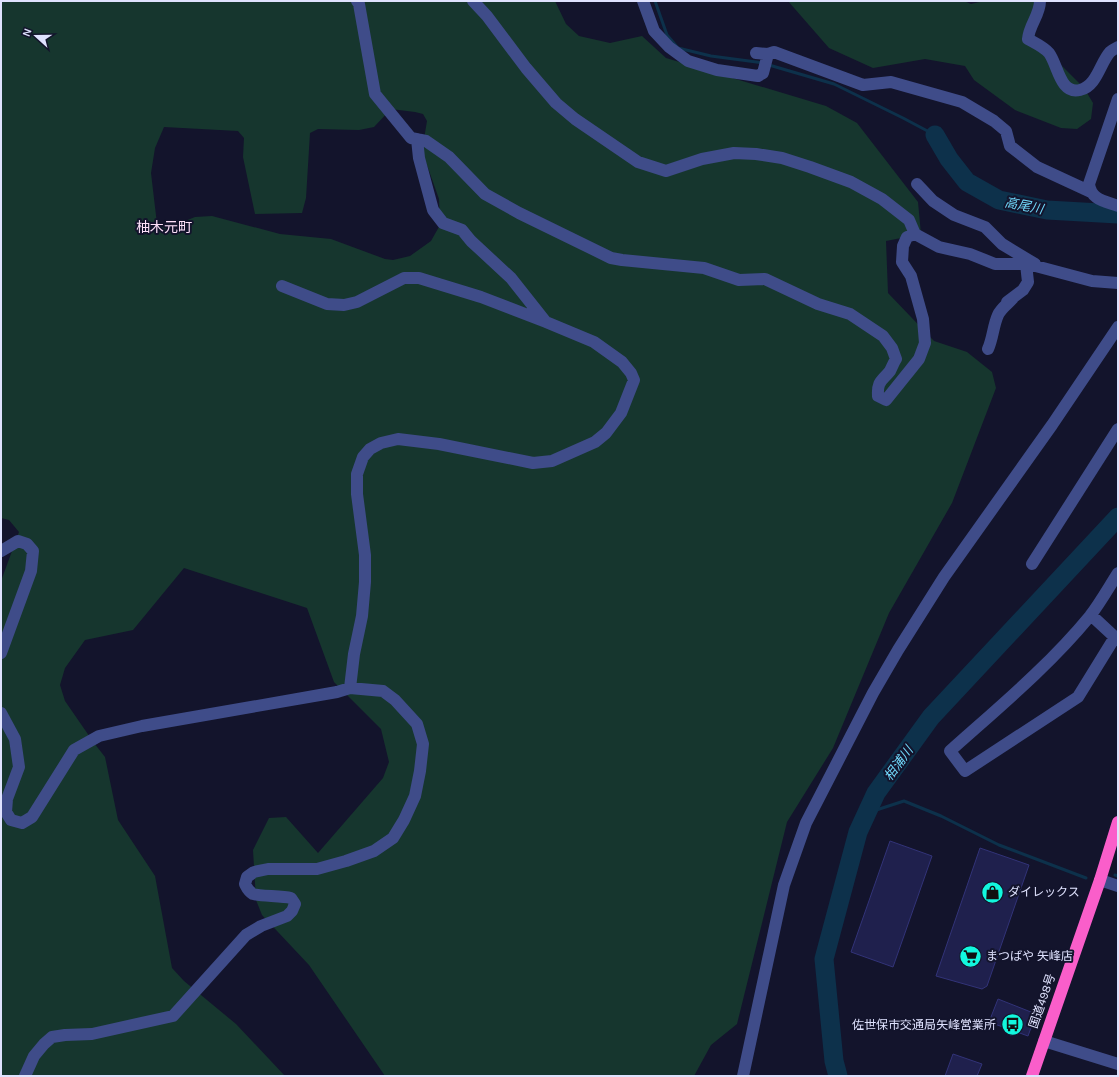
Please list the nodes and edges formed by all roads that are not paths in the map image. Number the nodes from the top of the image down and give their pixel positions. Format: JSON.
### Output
{"nodes":[{"id":1,"x":357,"y":1,"type":"edge"},
{"id":2,"x":473,"y":1,"type":"edge"},
{"id":3,"x":643,"y":1,"type":"edge"},
{"id":4,"x":1040,"y":1,"type":"edge"},
{"id":5,"x":1118,"y":47,"type":"edge"},
{"id":6,"x":756,"y":53,"type":"dead end"},
{"id":7,"x":768,"y":55,"type":"junction"},
{"id":8,"x":1118,"y":99,"type":"edge"},
{"id":9,"x":417,"y":139,"type":"junction"},
{"id":10,"x":917,"y":184,"type":"dead end"},
{"id":11,"x":1091,"y":192,"type":"junction"},
{"id":12,"x":1118,"y":206,"type":"edge"},
{"id":13,"x":915,"y":234,"type":"junction"},
{"id":14,"x":1026,"y":264,"type":"junction"},
{"id":15,"x":1041,"y":267,"type":"junction"},
{"id":16,"x":1118,"y":283,"type":"edge"},
{"id":17,"x":282,"y":286,"type":"dead end"},
{"id":18,"x":1014,"y":298,"type":"junction"},
{"id":19,"x":997,"y":307,"type":"dead end"},
{"id":20,"x":546,"y":322,"type":"junction"},
{"id":21,"x":1118,"y":327,"type":"edge"},
{"id":22,"x":988,"y":349,"type":"dead end"},
{"id":23,"x":1118,"y":429,"type":"edge"},
{"id":24,"x":1,"y":551,"type":"edge"},
{"id":25,"x":1032,"y":564,"type":"dead end"},
{"id":26,"x":1118,"y":573,"type":"edge"},
{"id":27,"x":1091,"y":615,"type":"junction"},
{"id":28,"x":1116,"y":639,"type":"edge"},
{"id":29,"x":1,"y":653,"type":"edge"},
{"id":30,"x":350,"y":688,"type":"junction"},
{"id":31,"x":1,"y":713,"type":"edge"},
{"id":32,"x":1118,"y":822,"type":"edge"},
{"id":33,"x":1100,"y":880,"type":"junction"},
{"id":34,"x":1118,"y":886,"type":"edge"},
{"id":35,"x":1044,"y":1041,"type":"junction"},
{"id":36,"x":1118,"y":1064,"type":"edge"},
{"id":37,"x":25,"y":1076,"type":"edge"},
{"id":38,"x":744,"y":1076,"type":"edge"},
{"id":39,"x":1032,"y":1076,"type":"edge"},
{"id":40,"x":1114,"y":1076,"type":"edge"}],
"edges":[{"from":1,"to":9,"type":"street"},
{"from":2,"to":13,"type":"street"},
{"from":3,"to":7,"type":"street"},
{"from":4,"to":5,"type":"street"},
{"from":6,"to":7,"type":"street"},
{"from":7,"to":11,"type":"street"},
{"from":8,"to":11,"type":"street"},
{"from":9,"to":13,"type":"street"},
{"from":9,"to":20,"type":"street"},
{"from":10,"to":15,"type":"street"},
{"from":11,"to":12,"type":"street"},
{"from":13,"to":14,"type":"street"},
{"from":14,"to":15,"type":"street"},
{"from":14,"to":18,"type":"street"},
{"from":15,"to":16,"type":"street"},
{"from":17,"to":20,"type":"street"},
{"from":18,"to":19,"type":"street"},
{"from":18,"to":22,"type":"street"},
{"from":20,"to":30,"type":"street"},
{"from":21,"to":38,"type":"street"},
{"from":23,"to":25,"type":"street"},
{"from":24,"to":29,"type":"street"},
{"from":26,"to":27,"type":"street"},
{"from":27,"to":28,"type":"street"},
{"from":27,"to":28,"type":"street"},
{"from":30,"to":31,"type":"street"},
{"from":30,"to":37,"type":"street"},
{"from":32,"to":33,"type":"highway","name":"国道498号"},
{"from":33,"to":34,"type":"street"},
{"from":33,"to":35,"type":"highway","name":"国道498号"},
{"from":35,"to":36,"type":"street"},
{"from":35,"to":39,"type":"highway","name":"国道498号"},
{"from":36,"to":40,"type":"street"}]}
